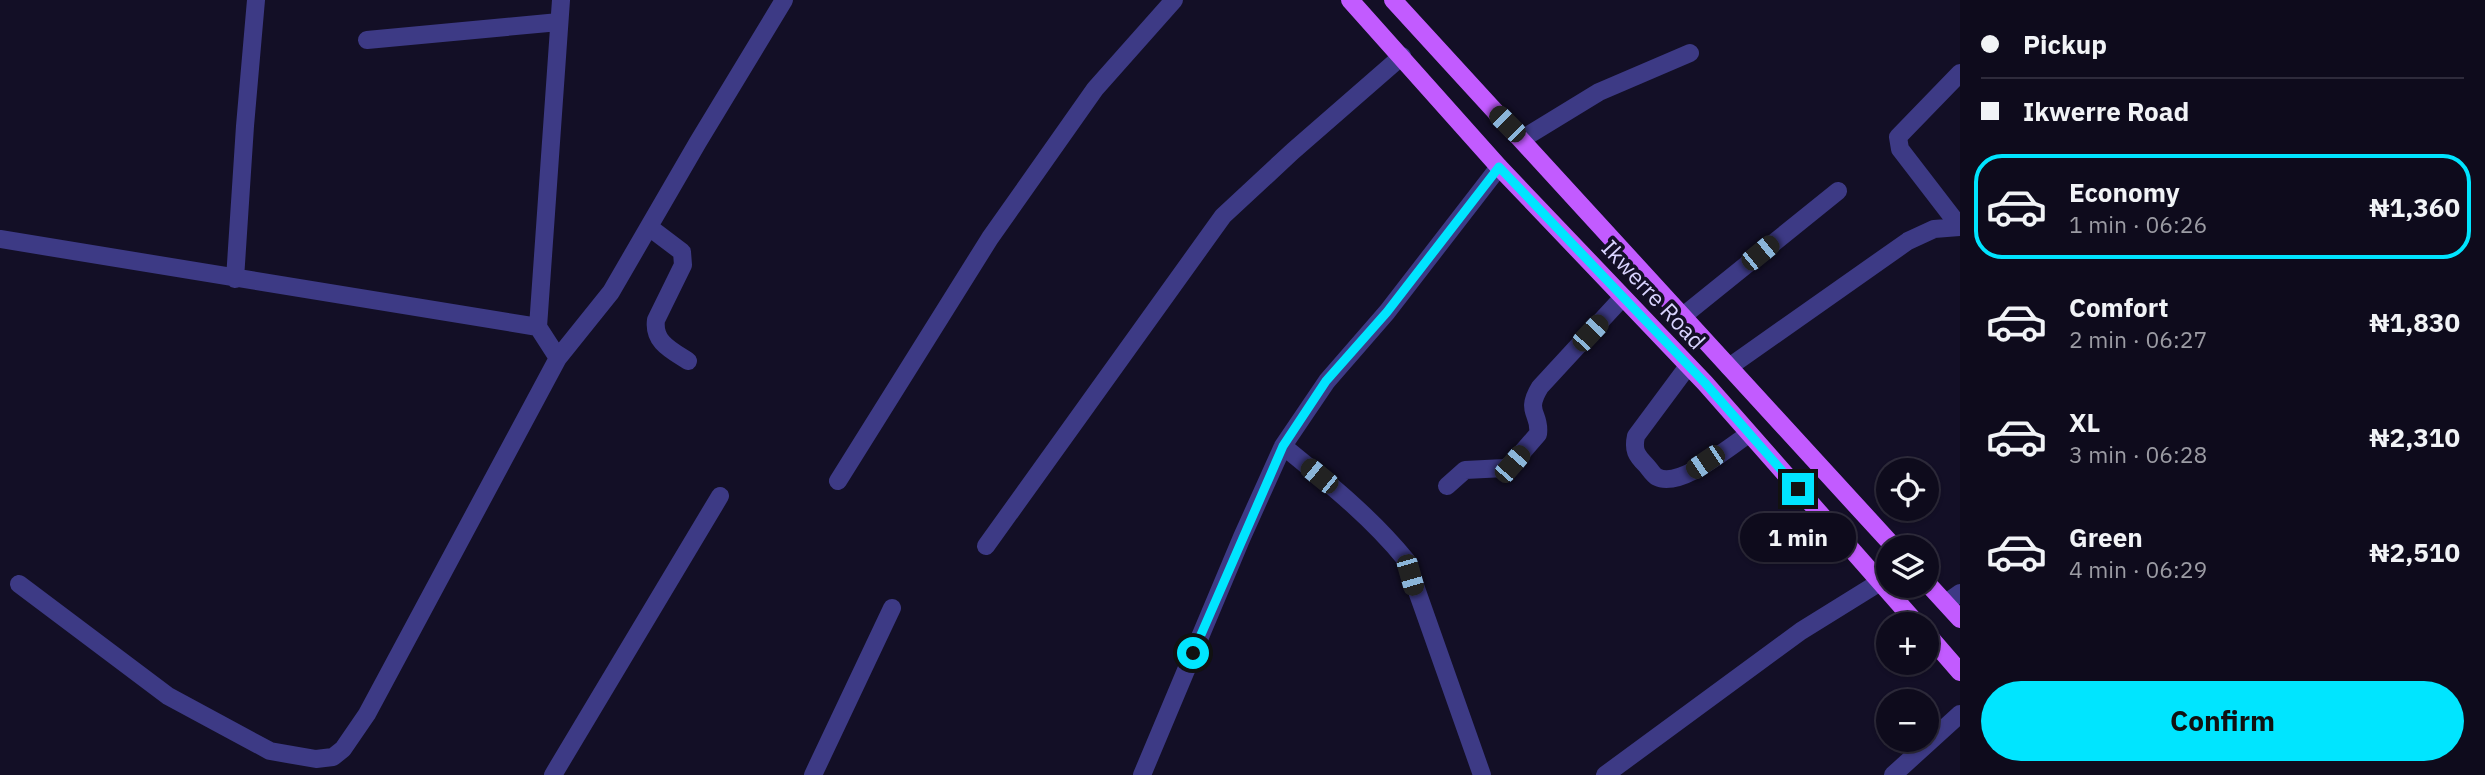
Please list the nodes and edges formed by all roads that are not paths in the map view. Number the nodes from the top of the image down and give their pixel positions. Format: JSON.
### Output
{"nodes":[{"id":1,"x":256,"y":0,"type":"edge"},
{"id":2,"x":561,"y":0,"type":"edge"},
{"id":3,"x":784,"y":0,"type":"edge"},
{"id":4,"x":1174,"y":0,"type":"edge"},
{"id":5,"x":1350,"y":0,"type":"edge"},
{"id":6,"x":1394,"y":0,"type":"edge"},
{"id":7,"x":559,"y":22,"type":"junction"},
{"id":8,"x":367,"y":40,"type":"dead end"},
{"id":9,"x":1690,"y":53,"type":"dead end"},
{"id":10,"x":1402,"y":56,"type":"junction"},
{"id":11,"x":1960,"y":73,"type":"edge"},
{"id":12,"x":1522,"y":139,"type":"junction"},
{"id":13,"x":1499,"y":167,"type":"junction"},
{"id":14,"x":1838,"y":191,"type":"dead end"},
{"id":15,"x":649,"y":227,"type":"junction"},
{"id":16,"x":1960,"y":227,"type":"edge"},
{"id":17,"x":0,"y":239,"type":"edge"},
{"id":18,"x":235,"y":279,"type":"junction"},
{"id":19,"x":1654,"y":284,"type":"junction"},
{"id":20,"x":1628,"y":302,"type":"junction"},
{"id":21,"x":1683,"y":316,"type":"junction"},
{"id":22,"x":538,"y":327,"type":"junction"},
{"id":23,"x":558,"y":358,"type":"junction"},
{"id":24,"x":688,"y":361,"type":"dead end"},
{"id":25,"x":1688,"y":366,"type":"junction"},
{"id":26,"x":1729,"y":367,"type":"junction"},
{"id":27,"x":1749,"y":433,"type":"junction"},
{"id":28,"x":1283,"y":446,"type":"junction"},
{"id":29,"x":838,"y":481,"type":"dead end"},
{"id":30,"x":1447,"y":486,"type":"dead end"},
{"id":31,"x":720,"y":495,"type":"dead end"},
{"id":32,"x":1883,"y":535,"type":"edge"},
{"id":33,"x":986,"y":546,"type":"dead end"},
{"id":34,"x":1876,"y":577,"type":"edge"},
{"id":35,"x":19,"y":584,"type":"dead end"},
{"id":36,"x":1876,"y":584,"type":"edge"},
{"id":37,"x":1894,"y":598,"type":"edge"},
{"id":38,"x":1953,"y":598,"type":"edge"},
{"id":39,"x":892,"y":608,"type":"dead end"},
{"id":40,"x":1907,"y":612,"type":"edge"},
{"id":41,"x":1960,"y":619,"type":"edge"},
{"id":42,"x":1939,"y":648,"type":"edge"},
{"id":43,"x":1960,"y":672,"type":"edge"},
{"id":44,"x":1960,"y":714,"type":"edge"},
{"id":45,"x":553,"y":775,"type":"edge"},
{"id":46,"x":813,"y":775,"type":"edge"},
{"id":47,"x":1142,"y":775,"type":"edge"},
{"id":48,"x":1482,"y":775,"type":"edge"},
{"id":49,"x":1605,"y":775,"type":"edge"},
{"id":50,"x":1893,"y":775,"type":"edge"}],
"edges":[{"from":1,"to":18,"type":"street"},
{"from":2,"to":7,"type":"street"},
{"from":3,"to":15,"type":"street"},
{"from":4,"to":29,"type":"street"},
{"from":5,"to":10,"type":"main road","name":"Ikwerre Road"},
{"from":6,"to":12,"type":"main road","name":"Ikwerre Road"},
{"from":7,"to":8,"type":"street"},
{"from":7,"to":22,"type":"street"},
{"from":9,"to":12,"type":"street"},
{"from":10,"to":13,"type":"main road","name":"Ikwerre Road"},
{"from":10,"to":33,"type":"street"},
{"from":11,"to":16,"type":"street"},
{"from":12,"to":19,"type":"main road","name":"Ikwerre Road"},
{"from":13,"to":20,"type":"main road","name":"Ikwerre Road"},
{"from":13,"to":28,"type":"street"},
{"from":14,"to":21,"type":"street"},
{"from":15,"to":23,"type":"street"},
{"from":15,"to":24,"type":"street"},
{"from":16,"to":26,"type":"street"},
{"from":17,"to":18,"type":"street"},
{"from":18,"to":22,"type":"street"},
{"from":19,"to":20,"type":"main road"},
{"from":19,"to":21,"type":"main road","name":"Ikwerre Road"},
{"from":20,"to":25,"type":"main road","name":"Ikwerre Road"},
{"from":20,"to":30,"type":"street"},
{"from":21,"to":26,"type":"main road","name":"Ikwerre Road"},
{"from":22,"to":23,"type":"street"},
{"from":23,"to":35,"type":"street"},
{"from":25,"to":27,"type":"main road","name":"Ikwerre Road"},
{"from":25,"to":27,"type":"street"},
{"from":26,"to":32,"type":"main road","name":"Ikwerre Road"},
{"from":27,"to":34,"type":"main road","name":"Ikwerre Road"},
{"from":28,"to":47,"type":"street"},
{"from":28,"to":48,"type":"street"},
{"from":31,"to":45,"type":"street"},
{"from":36,"to":49,"type":"street"},
{"from":37,"to":40,"type":"main road","name":"Ikwerre Road"},
{"from":38,"to":41,"type":"main road"},
{"from":39,"to":46,"type":"street"},
{"from":42,"to":43,"type":"main road"},
{"from":44,"to":50,"type":"street"}]}
